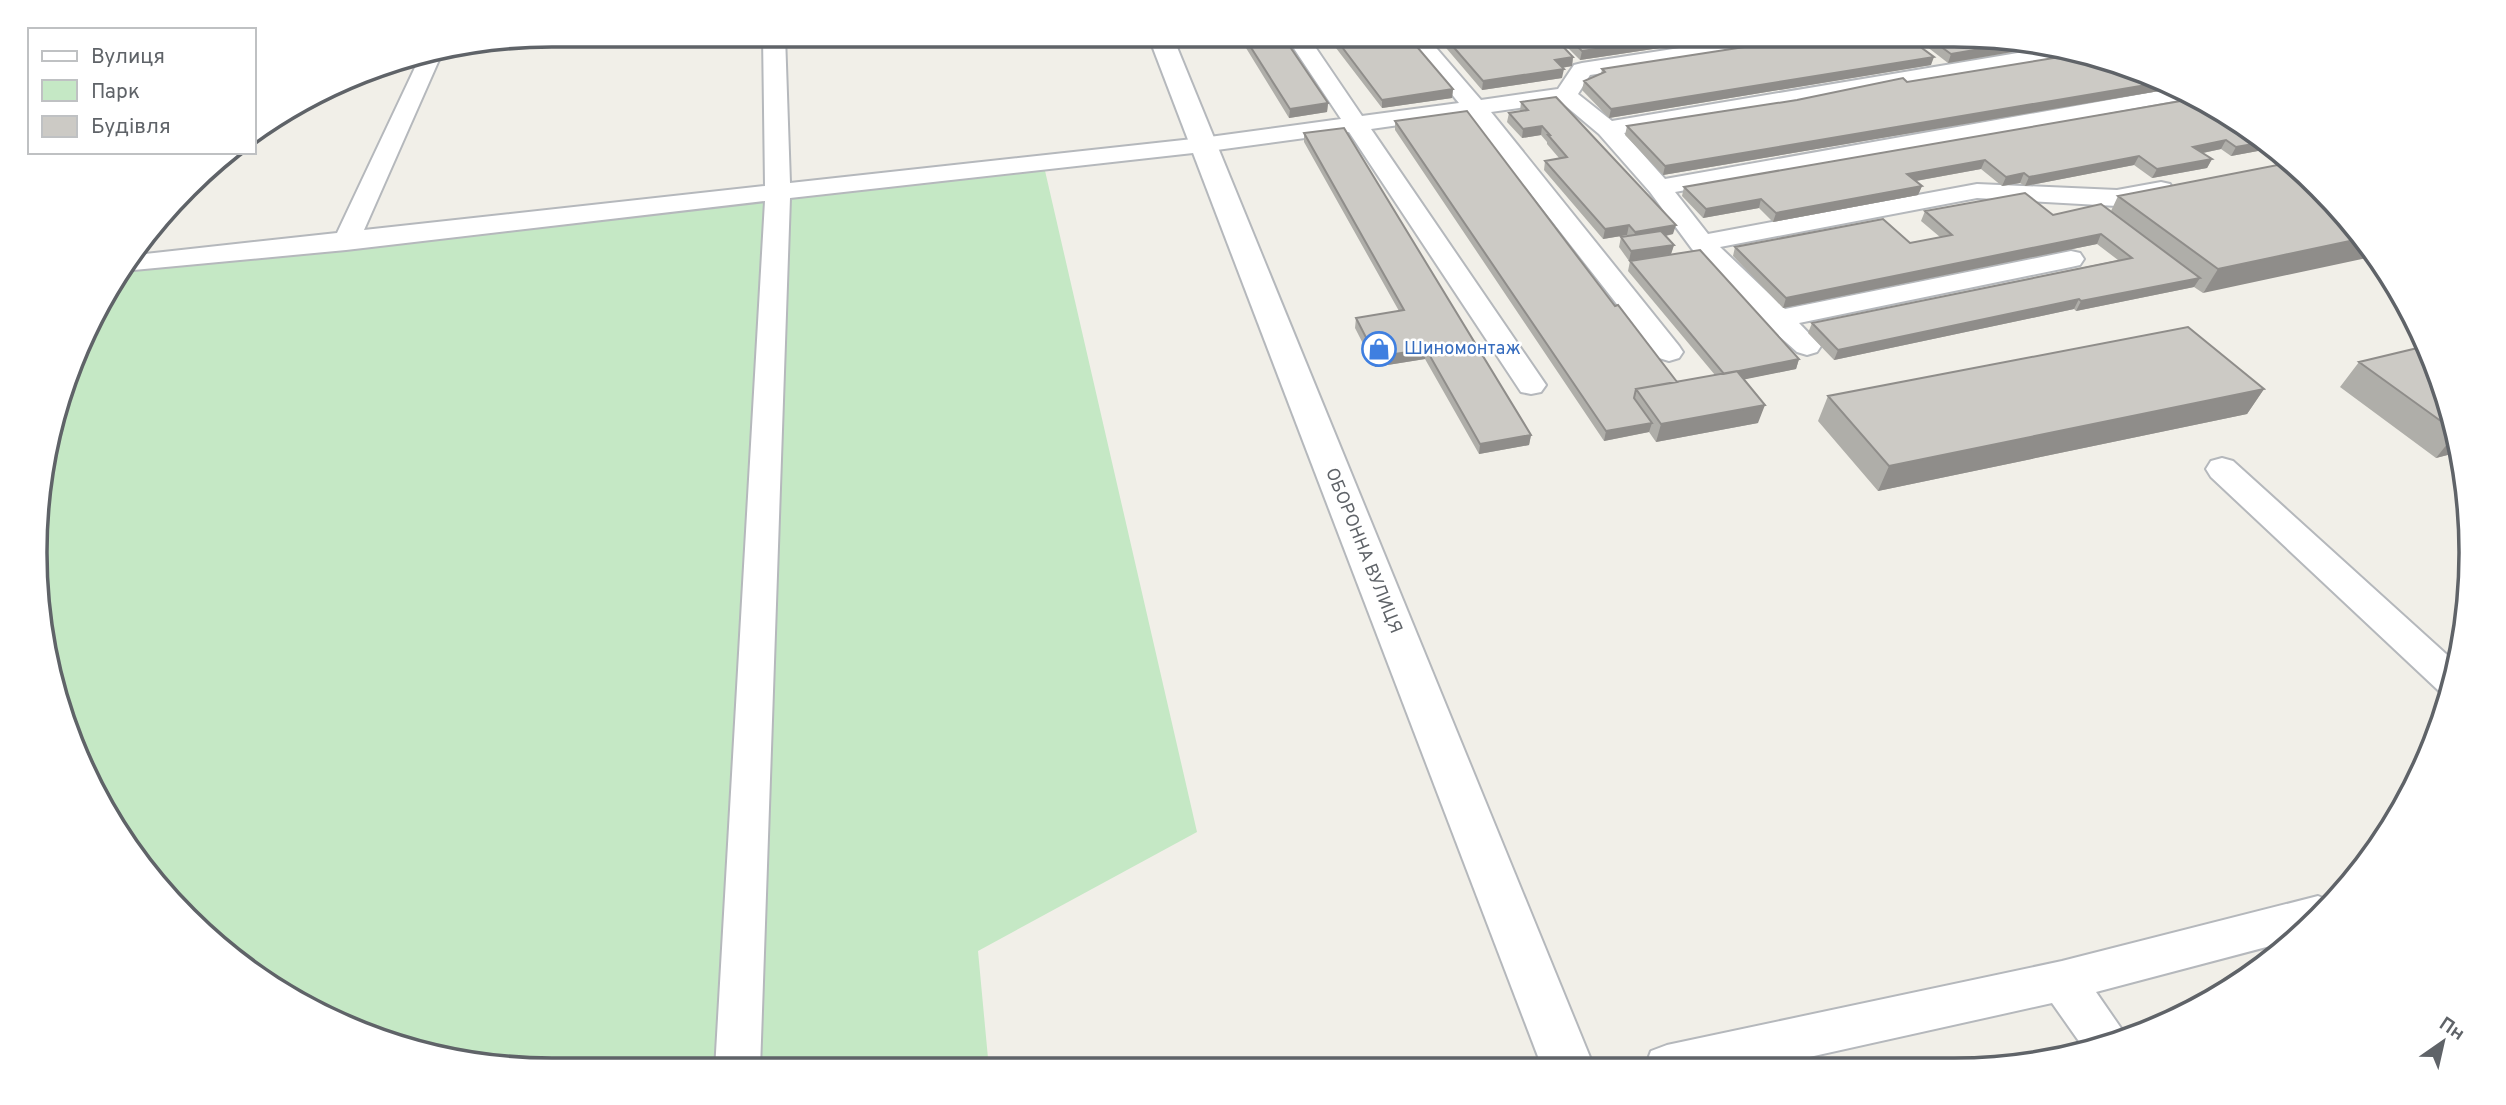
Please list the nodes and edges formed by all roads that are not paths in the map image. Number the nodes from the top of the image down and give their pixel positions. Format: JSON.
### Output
{"nodes":[{"id":1,"x":774,"y":47,"type":"edge"},
{"id":2,"x":1165,"y":47,"type":"edge"},
{"id":3,"x":1304,"y":47,"type":"edge"},
{"id":4,"x":1424,"y":47,"type":"edge"},
{"id":5,"x":1729,"y":47,"type":"edge"},
{"id":6,"x":2040,"y":55,"type":"edge"},
{"id":7,"x":429,"y":63,"type":"edge"},
{"id":8,"x":1566,"y":94,"type":"junction"},
{"id":9,"x":2170,"y":96,"type":"edge"},
{"id":10,"x":1475,"y":107,"type":"junction"},
{"id":11,"x":1357,"y":124,"type":"junction"},
{"id":12,"x":1607,"y":129,"type":"junction"},
{"id":13,"x":1202,"y":145,"type":"junction"},
{"id":14,"x":2185,"y":184,"type":"edge"},
{"id":15,"x":1659,"y":187,"type":"junction"},
{"id":16,"x":778,"y":191,"type":"junction"},
{"id":17,"x":346,"y":242,"type":"junction"},
{"id":18,"x":1701,"y":243,"type":"junction"},
{"id":19,"x":2071,"y":259,"type":"dead end"},
{"id":20,"x":139,"y":263,"type":"edge"},
{"id":21,"x":1777,"y":319,"type":"junction"},
{"id":22,"x":1807,"y":346,"type":"dead end"},
{"id":23,"x":1669,"y":352,"type":"dead end"},
{"id":24,"x":1531,"y":385,"type":"dead end"},
{"id":25,"x":2222,"y":470,"type":"dead end"},
{"id":26,"x":2444,"y":674,"type":"edge"},
{"id":27,"x":2301,"y":919,"type":"edge"},
{"id":28,"x":2062,"y":981,"type":"junction"},
{"id":29,"x":2102,"y":1035,"type":"edge"},
{"id":30,"x":738,"y":1058,"type":"edge"},
{"id":31,"x":1564,"y":1058,"type":"edge"},
{"id":32,"x":1708,"y":1058,"type":"edge"}],
"edges":[{"from":1,"to":16,"type":"lane"},
{"from":2,"to":13,"type":"street","name":"ОБОРОННА ВУЛИЦЯ"},
{"from":3,"to":11,"type":"lane"},
{"from":4,"to":10,"type":"lane"},
{"from":5,"to":8,"type":"lane"},
{"from":6,"to":12,"type":"lane"},
{"from":7,"to":17,"type":"lane"},
{"from":8,"to":10,"type":"lane"},
{"from":8,"to":12,"type":"lane"},
{"from":9,"to":15,"type":"lane"},
{"from":10,"to":11,"type":"lane"},
{"from":10,"to":23,"type":"lane"},
{"from":11,"to":13,"type":"lane"},
{"from":11,"to":24,"type":"lane"},
{"from":12,"to":15,"type":"lane"},
{"from":13,"to":16,"type":"lane"},
{"from":13,"to":31,"type":"street","name":"ОБОРОННА ВУЛИЦЯ"},
{"from":14,"to":18,"type":"lane"},
{"from":15,"to":18,"type":"lane"},
{"from":16,"to":17,"type":"lane"},
{"from":16,"to":30,"type":"lane"},
{"from":17,"to":20,"type":"lane"},
{"from":18,"to":21,"type":"lane"},
{"from":19,"to":21,"type":"lane"},
{"from":21,"to":22,"type":"lane"},
{"from":25,"to":26,"type":"lane"},
{"from":27,"to":28,"type":"lane"},
{"from":28,"to":29,"type":"lane"},
{"from":28,"to":32,"type":"lane"}]}
